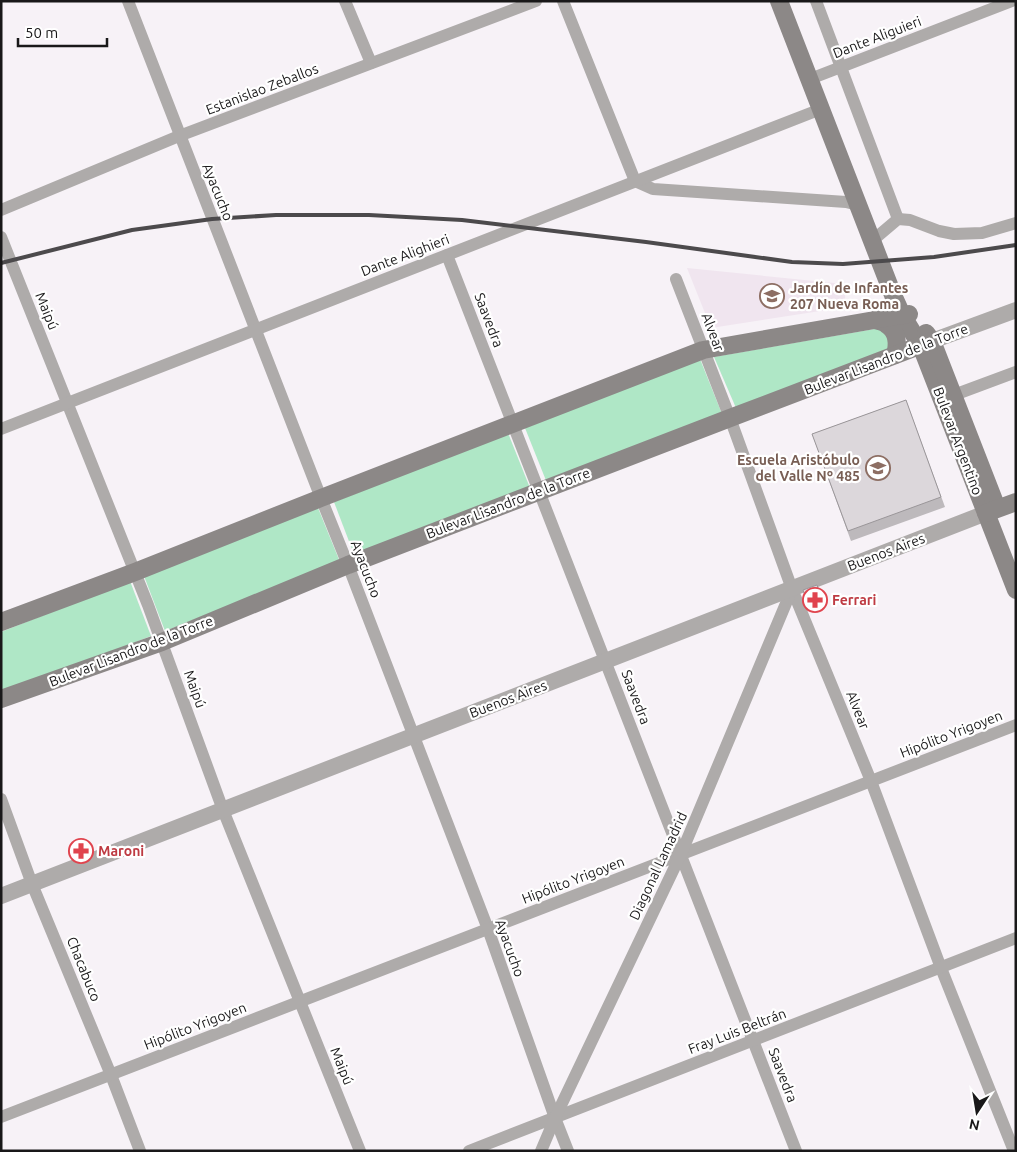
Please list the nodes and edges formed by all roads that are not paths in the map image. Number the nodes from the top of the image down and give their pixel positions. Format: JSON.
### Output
{"nodes":[{"id":1,"x":128,"y":1,"type":"edge"},
{"id":2,"x":345,"y":1,"type":"edge"},
{"id":3,"x":536,"y":1,"type":"edge"},
{"id":4,"x":564,"y":1,"type":"edge"},
{"id":5,"x":779,"y":1,"type":"edge"},
{"id":6,"x":816,"y":1,"type":"edge"},
{"id":7,"x":1012,"y":1,"type":"edge"},
{"id":8,"x":371,"y":63,"type":"junction"},
{"id":9,"x":841,"y":67,"type":"junction"},
{"id":10,"x":810,"y":79,"type":"junction"},
{"id":11,"x":821,"y":109,"type":"junction"},
{"id":12,"x":179,"y":136,"type":"junction"},
{"id":13,"x":635,"y":181,"type":"junction"},
{"id":14,"x":858,"y":205,"type":"junction"},
{"id":15,"x":1,"y":210,"type":"edge"},
{"id":16,"x":898,"y":219,"type":"junction"},
{"id":17,"x":1016,"y":223,"type":"edge"},
{"id":18,"x":1,"y":237,"type":"edge"},
{"id":19,"x":872,"y":241,"type":"junction"},
{"id":20,"x":447,"y":255,"type":"junction"},
{"id":21,"x":676,"y":279,"type":"dead end"},
{"id":22,"x":1016,"y":310,"type":"edge"},
{"id":23,"x":906,"y":315,"type":"junction"},
{"id":24,"x":875,"y":320,"type":"junction"},
{"id":25,"x":256,"y":328,"type":"junction"},
{"id":26,"x":926,"y":343,"type":"junction"},
{"id":27,"x":703,"y":350,"type":"junction"},
{"id":28,"x":895,"y":356,"type":"junction"},
{"id":29,"x":1016,"y":372,"type":"edge"},
{"id":30,"x":954,"y":394,"type":"junction"},
{"id":31,"x":67,"y":404,"type":"junction"},
{"id":32,"x":730,"y":418,"type":"junction"},
{"id":33,"x":513,"y":424,"type":"junction"},
{"id":34,"x":1,"y":429,"type":"edge"},
{"id":35,"x":540,"y":491,"type":"junction"},
{"id":36,"x":321,"y":498,"type":"junction"},
{"id":37,"x":1016,"y":502,"type":"edge"},
{"id":38,"x":992,"y":511,"type":"junction"},
{"id":39,"x":1016,"y":557,"type":"edge"},
{"id":40,"x":348,"y":565,"type":"junction"},
{"id":41,"x":135,"y":572,"type":"junction"},
{"id":42,"x":792,"y":589,"type":"junction"},
{"id":43,"x":1016,"y":590,"type":"edge"},
{"id":44,"x":1,"y":622,"type":"edge"},
{"id":45,"x":162,"y":642,"type":"junction"},
{"id":46,"x":606,"y":661,"type":"junction"},
{"id":47,"x":1,"y":699,"type":"edge"},
{"id":48,"x":1016,"y":725,"type":"edge"},
{"id":49,"x":413,"y":736,"type":"junction"},
{"id":50,"x":871,"y":781,"type":"junction"},
{"id":51,"x":1,"y":799,"type":"edge"},
{"id":52,"x":223,"y":810,"type":"junction"},
{"id":53,"x":681,"y":854,"type":"junction"},
{"id":54,"x":32,"y":884,"type":"junction"},
{"id":55,"x":1,"y":896,"type":"edge"},
{"id":56,"x":488,"y":929,"type":"junction"},
{"id":57,"x":1016,"y":938,"type":"edge"},
{"id":58,"x":941,"y":968,"type":"junction"},
{"id":59,"x":300,"y":1001,"type":"junction"},
{"id":60,"x":754,"y":1041,"type":"junction"},
{"id":61,"x":111,"y":1075,"type":"junction"},
{"id":62,"x":1,"y":1117,"type":"edge"},
{"id":63,"x":555,"y":1118,"type":"junction"},
{"id":64,"x":140,"y":1151,"type":"edge"},
{"id":65,"x":360,"y":1151,"type":"edge"},
{"id":66,"x":469,"y":1151,"type":"edge"},
{"id":67,"x":541,"y":1151,"type":"edge"},
{"id":68,"x":568,"y":1151,"type":"edge"},
{"id":69,"x":796,"y":1151,"type":"edge"},
{"id":70,"x":1014,"y":1151,"type":"edge"}],
"edges":[{"from":1,"to":12,"type":"street","name":"Ayacucho"},
{"from":2,"to":8,"type":"street"},
{"from":3,"to":8,"type":"street","name":"Estanislao Zeballos"},
{"from":4,"to":13,"type":"street"},
{"from":5,"to":10,"type":"main road","name":"Bulevar Argentino"},
{"from":6,"to":9,"type":"street"},
{"from":7,"to":9,"type":"street","name":"Dante Aliguieri"},
{"from":8,"to":12,"type":"street","name":"Estanislao Zeballos"},
{"from":9,"to":10,"type":"street","name":"Dante Aliguieri"},
{"from":9,"to":16,"type":"street"},
{"from":10,"to":11,"type":"main road","name":"Bulevar Argentino"},
{"from":11,"to":13,"type":"street","name":"Dante Alighieri"},
{"from":11,"to":14,"type":"main road","name":"Bulevar Argentino"},
{"from":12,"to":15,"type":"street","name":"Estanislao Zeballos"},
{"from":12,"to":25,"type":"street","name":"Ayacucho"},
{"from":13,"to":14,"type":"street"},
{"from":13,"to":20,"type":"street","name":"Dante Alighieri"},
{"from":14,"to":19,"type":"main road","name":"Bulevar Argentino"},
{"from":16,"to":17,"type":"street"},
{"from":16,"to":19,"type":"street"},
{"from":18,"to":31,"type":"street","name":"Maipú"},
{"from":19,"to":23,"type":"main road","name":"Bulevar Argentino"},
{"from":20,"to":25,"type":"street","name":"Dante Alighieri"},
{"from":20,"to":33,"type":"street","name":"Saavedra"},
{"from":21,"to":27,"type":"street","name":"Alvear"},
{"from":22,"to":26,"type":"street","name":"Bulevar Lisandro de la Torre"},
{"from":23,"to":24,"type":"main road"},
{"from":23,"to":26,"type":"main road","name":"Bulevar Argentino"},
{"from":24,"to":27,"type":"main road"},
{"from":24,"to":28,"type":"main road"},
{"from":25,"to":31,"type":"street","name":"Dante Alighieri"},
{"from":25,"to":36,"type":"street","name":"Ayacucho"},
{"from":26,"to":28,"type":"main road","name":"Bulevar Lisandro de la Torre"},
{"from":26,"to":30,"type":"main road","name":"Bulevar Argentino"},
{"from":26,"to":38,"type":"main road","name":"Bulevar Argentino"},
{"from":27,"to":32,"type":"street","name":"Alvear"},
{"from":27,"to":33,"type":"main road"},
{"from":28,"to":32,"type":"main road","name":"Bulevar Lisandro de la Torre"},
{"from":29,"to":30,"type":"street"},
{"from":30,"to":38,"type":"main road","name":"Bulevar Argentino"},
{"from":31,"to":34,"type":"street","name":"Dante Alighieri"},
{"from":31,"to":41,"type":"street","name":"Maipú"},
{"from":32,"to":35,"type":"main road","name":"Bulevar Lisandro de la Torre"},
{"from":32,"to":42,"type":"street","name":"Alvear"},
{"from":33,"to":35,"type":"street","name":"Saavedra"},
{"from":33,"to":36,"type":"main road"},
{"from":35,"to":40,"type":"main road","name":"Bulevar Lisandro de la Torre"},
{"from":35,"to":46,"type":"street","name":"Saavedra"},
{"from":36,"to":40,"type":"street","name":"Ayacucho"},
{"from":36,"to":41,"type":"main road"},
{"from":37,"to":38,"type":"main road","name":"Buenos Aires"},
{"from":38,"to":39,"type":"main road","name":"Bulevar Argentino"},
{"from":38,"to":42,"type":"street","name":"Buenos Aires"},
{"from":38,"to":43,"type":"main road","name":"Bulevar Argentino"},
{"from":40,"to":45,"type":"main road","name":"Bulevar Lisandro de la Torre"},
{"from":40,"to":49,"type":"street","name":"Ayacucho"},
{"from":41,"to":44,"type":"main road"},
{"from":41,"to":45,"type":"street","name":"Maipú"},
{"from":42,"to":46,"type":"street","name":"Buenos Aires"},
{"from":42,"to":50,"type":"street","name":"Alvear"},
{"from":42,"to":53,"type":"street","name":"Diagonal Lamadrid"},
{"from":45,"to":47,"type":"main road","name":"Bulevar Lisandro de la Torre"},
{"from":45,"to":52,"type":"street","name":"Maipú"},
{"from":46,"to":49,"type":"street","name":"Buenos Aires"},
{"from":46,"to":53,"type":"street","name":"Saavedra"},
{"from":48,"to":50,"type":"street","name":"Hipólito Yrigoyen"},
{"from":49,"to":52,"type":"street","name":"Buenos Aires"},
{"from":49,"to":56,"type":"street","name":"Ayacucho"},
{"from":50,"to":53,"type":"street","name":"Hipólito Yrigoyen"},
{"from":50,"to":58,"type":"street","name":"Alvear"},
{"from":51,"to":54,"type":"street","name":"Chacabuco"},
{"from":52,"to":54,"type":"street","name":"Buenos Aires"},
{"from":52,"to":59,"type":"street","name":"Maipú"},
{"from":53,"to":56,"type":"street","name":"Hipólito Yrigoyen"},
{"from":53,"to":60,"type":"street","name":"Saavedra"},
{"from":53,"to":63,"type":"street","name":"Diagonal Lamadrid"},
{"from":54,"to":55,"type":"street","name":"Buenos Aires"},
{"from":54,"to":61,"type":"street","name":"Chacabuco"},
{"from":56,"to":59,"type":"street","name":"Hipólito Yrigoyen"},
{"from":56,"to":63,"type":"street","name":"Ayacucho"},
{"from":57,"to":58,"type":"street","name":"Fray Luis Beltrán"},
{"from":58,"to":60,"type":"street","name":"Fray Luis Beltrán"},
{"from":58,"to":70,"type":"street","name":"Alvear"},
{"from":59,"to":61,"type":"street","name":"Hipólito Yrigoyen"},
{"from":59,"to":65,"type":"street","name":"Maipú"},
{"from":60,"to":63,"type":"street","name":"Fray Luis Beltrán"},
{"from":60,"to":69,"type":"street","name":"Saavedra"},
{"from":61,"to":62,"type":"street","name":"Hipólito Yrigoyen"},
{"from":61,"to":64,"type":"street","name":"Chacabuco"},
{"from":63,"to":66,"type":"street","name":"Fray Luis Beltrán"},
{"from":63,"to":67,"type":"street","name":"Diagonal Lamadrid"},
{"from":63,"to":68,"type":"street","name":"Ayacucho"}]}
